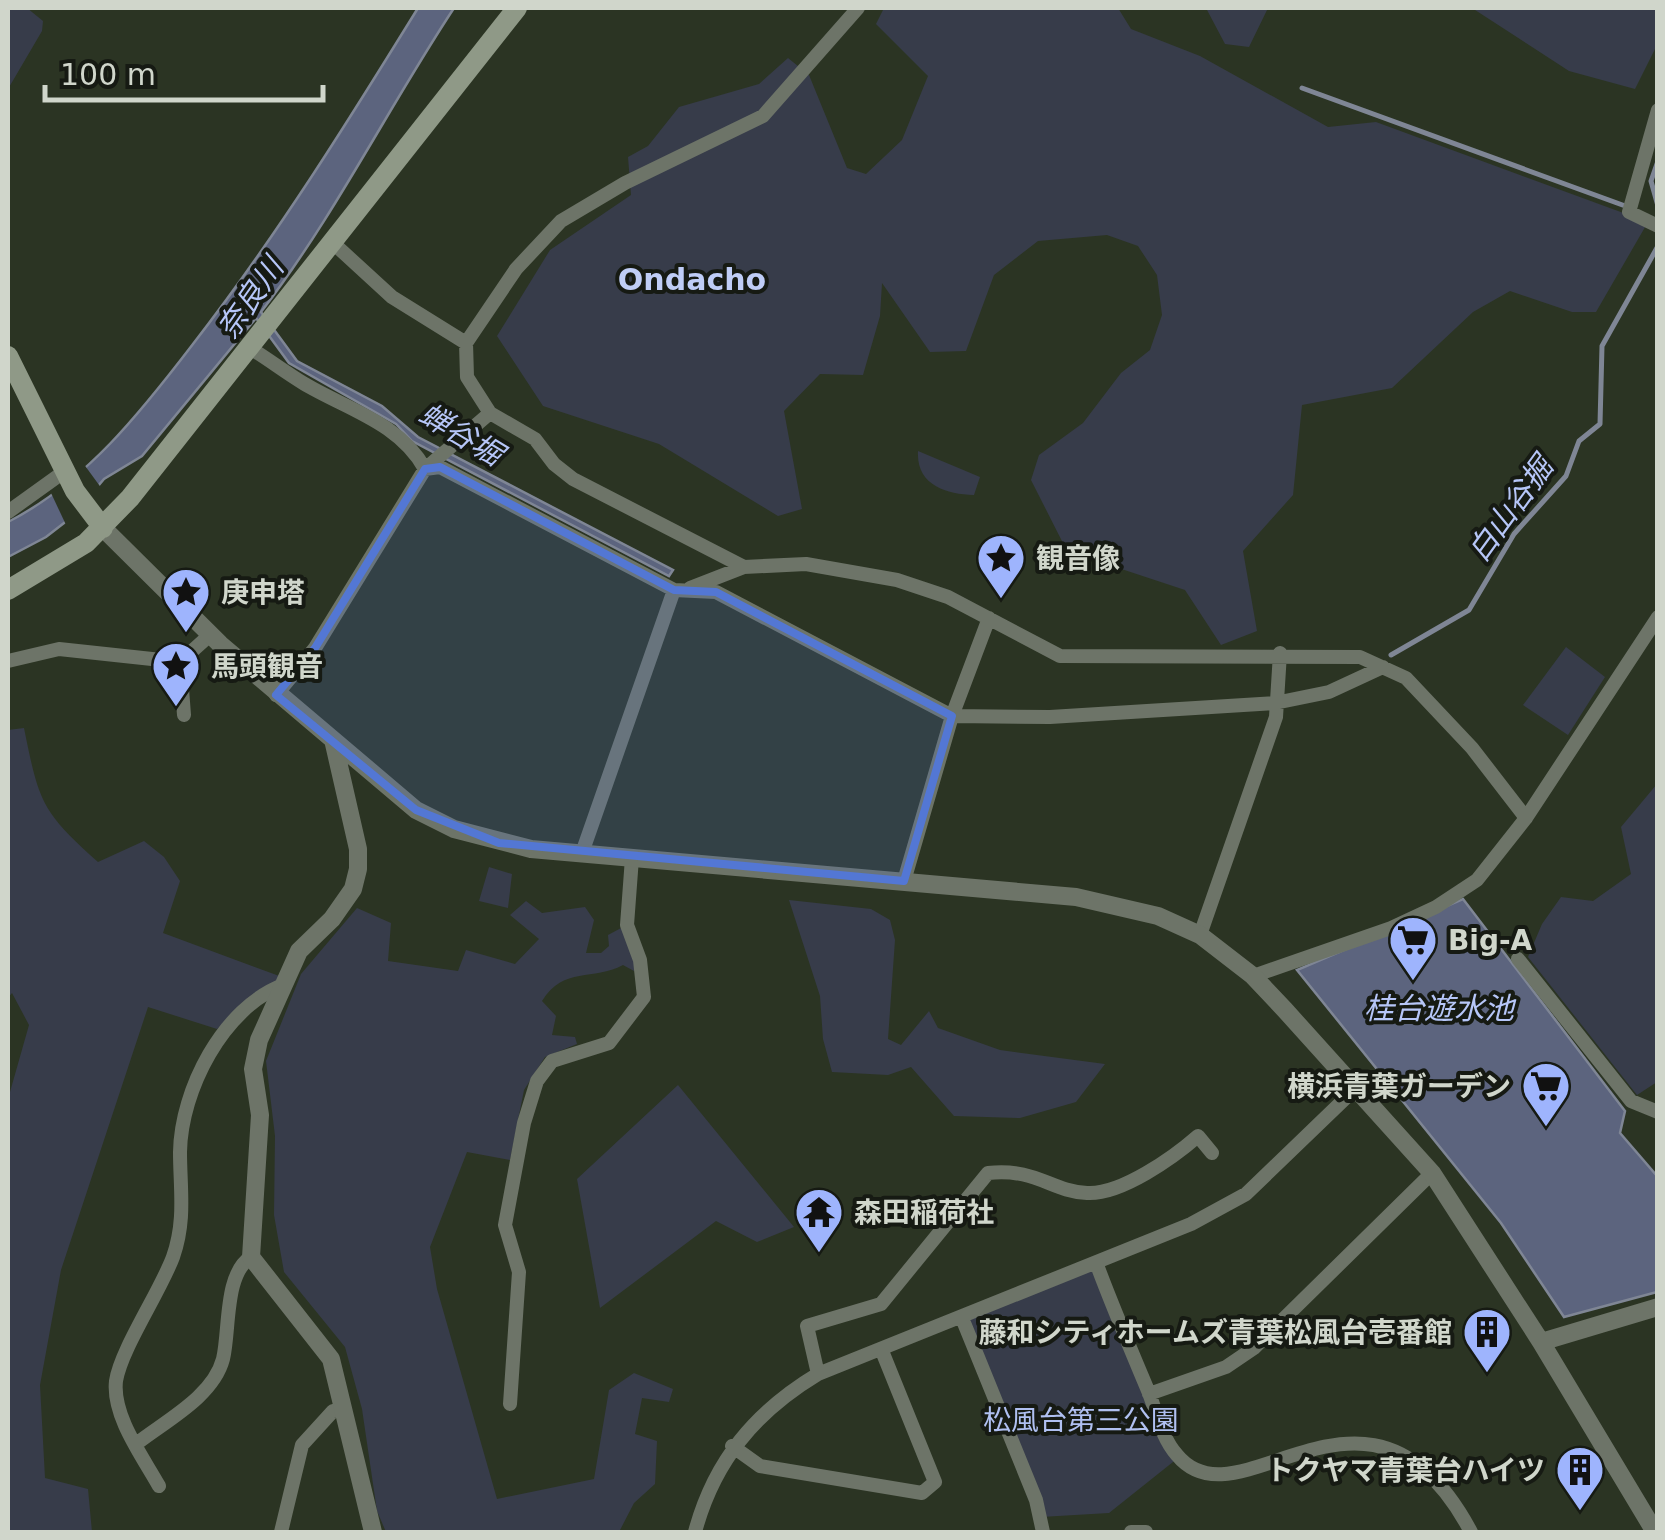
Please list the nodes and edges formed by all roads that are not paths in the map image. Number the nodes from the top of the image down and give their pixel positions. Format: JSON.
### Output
{"nodes":[{"id":1,"x":517,"y":8,"type":"edge"},
{"id":2,"x":858,"y":8,"type":"edge"},
{"id":3,"x":1658,"y":110,"type":"edge"},
{"id":4,"x":1658,"y":226,"type":"edge"},
{"id":5,"x":332,"y":242,"type":"junction"},
{"id":6,"x":254,"y":343,"type":"junction"},
{"id":7,"x":466,"y":343,"type":"junction"},
{"id":8,"x":8,"y":356,"type":"edge"},
{"id":9,"x":490,"y":413,"type":"junction"},
{"id":10,"x":424,"y":469,"type":"junction"},
{"id":11,"x":66,"y":474,"type":"junction"},
{"id":12,"x":8,"y":512,"type":"edge"},
{"id":13,"x":103,"y":528,"type":"junction"},
{"id":14,"x":744,"y":568,"type":"junction"},
{"id":15,"x":682,"y":589,"type":"junction"},
{"id":16,"x":8,"y":590,"type":"edge"},
{"id":17,"x":1658,"y":617,"type":"edge"},
{"id":18,"x":989,"y":618,"type":"junction"},
{"id":19,"x":211,"y":634,"type":"junction"},
{"id":20,"x":1280,"y":654,"type":"junction"},
{"id":21,"x":8,"y":661,"type":"edge"},
{"id":22,"x":180,"y":662,"type":"junction"},
{"id":23,"x":1383,"y":667,"type":"junction"},
{"id":24,"x":276,"y":695,"type":"junction"},
{"id":25,"x":1276,"y":703,"type":"junction"},
{"id":26,"x":184,"y":715,"type":"dead end"},
{"id":27,"x":952,"y":716,"type":"junction"},
{"id":28,"x":334,"y":744,"type":"junction"},
{"id":29,"x":1526,"y":818,"type":"junction"},
{"id":30,"x":582,"y":853,"type":"junction"},
{"id":31,"x":632,"y":858,"type":"junction"},
{"id":32,"x":904,"y":881,"type":"junction"},
{"id":33,"x":1200,"y":935,"type":"junction"},
{"id":34,"x":1518,"y":959,"type":"dead end"},
{"id":35,"x":1253,"y":976,"type":"junction"},
{"id":36,"x":282,"y":985,"type":"junction"},
{"id":37,"x":1356,"y":1089,"type":"junction"},
{"id":38,"x":1658,"y":1112,"type":"edge"},
{"id":39,"x":1212,"y":1153,"type":"dead end"},
{"id":40,"x":1432,"y":1173,"type":"junction"},
{"id":41,"x":251,"y":1258,"type":"junction"},
{"id":42,"x":1097,"y":1265,"type":"junction"},
{"id":43,"x":1655,"y":1312,"type":"edge"},
{"id":44,"x":962,"y":1318,"type":"junction"},
{"id":45,"x":1541,"y":1342,"type":"junction"},
{"id":46,"x":882,"y":1350,"type":"junction"},
{"id":47,"x":818,"y":1374,"type":"junction"},
{"id":48,"x":1149,"y":1394,"type":"junction"},
{"id":49,"x":510,"y":1404,"type":"dead end"},
{"id":50,"x":345,"y":1410,"type":"junction"},
{"id":51,"x":732,"y":1446,"type":"junction"},
{"id":52,"x":281,"y":1532,"type":"edge"},
{"id":53,"x":373,"y":1532,"type":"edge"},
{"id":54,"x":695,"y":1532,"type":"edge"},
{"id":55,"x":1042,"y":1532,"type":"edge"},
{"id":56,"x":1132,"y":1532,"type":"edge"},
{"id":57,"x":1146,"y":1532,"type":"edge"},
{"id":58,"x":1471,"y":1532,"type":"edge"},
{"id":59,"x":1656,"y":1532,"type":"edge"}],
"edges":[{"from":1,"to":5,"type":"main road"},
{"from":2,"to":7,"type":"street"},
{"from":3,"to":4,"type":"street"},
{"from":5,"to":6,"type":"main road"},
{"from":5,"to":7,"type":"street"},
{"from":6,"to":10,"type":"street"},
{"from":6,"to":13,"type":"main road"},
{"from":7,"to":9,"type":"street"},
{"from":8,"to":11,"type":"main road"},
{"from":9,"to":10,"type":"street"},
{"from":9,"to":14,"type":"street"},
{"from":10,"to":15,"type":"street"},
{"from":10,"to":24,"type":"street"},
{"from":11,"to":12,"type":"street"},
{"from":11,"to":13,"type":"main road"},
{"from":13,"to":16,"type":"main road"},
{"from":13,"to":19,"type":"street"},
{"from":14,"to":15,"type":"street"},
{"from":14,"to":18,"type":"street"},
{"from":15,"to":27,"type":"street"},
{"from":15,"to":30,"type":"street"},
{"from":17,"to":29,"type":"street"},
{"from":18,"to":20,"type":"street"},
{"from":18,"to":27,"type":"street"},
{"from":19,"to":22,"type":"street"},
{"from":19,"to":24,"type":"street"},
{"from":20,"to":23,"type":"street"},
{"from":20,"to":25,"type":"street"},
{"from":21,"to":22,"type":"street"},
{"from":22,"to":26,"type":"street"},
{"from":23,"to":25,"type":"street"},
{"from":23,"to":29,"type":"street"},
{"from":24,"to":28,"type":"street"},
{"from":25,"to":27,"type":"street"},
{"from":25,"to":33,"type":"street"},
{"from":27,"to":32,"type":"street"},
{"from":28,"to":30,"type":"street"},
{"from":28,"to":36,"type":"street"},
{"from":29,"to":35,"type":"street"},
{"from":30,"to":31,"type":"street"},
{"from":31,"to":32,"type":"street"},
{"from":31,"to":49,"type":"street"},
{"from":32,"to":33,"type":"street"},
{"from":33,"to":35,"type":"street"},
{"from":34,"to":38,"type":"street"},
{"from":35,"to":37,"type":"street"},
{"from":36,"to":41,"type":"street"},
{"from":36,"to":41,"type":"street"},
{"from":37,"to":40,"type":"street"},
{"from":37,"to":42,"type":"street"},
{"from":39,"to":47,"type":"street"},
{"from":40,"to":45,"type":"street"},
{"from":40,"to":48,"type":"street"},
{"from":41,"to":50,"type":"street"},
{"from":42,"to":44,"type":"street"},
{"from":42,"to":48,"type":"street"},
{"from":43,"to":45,"type":"street"},
{"from":44,"to":46,"type":"street"},
{"from":44,"to":55,"type":"street"},
{"from":45,"to":59,"type":"street"},
{"from":46,"to":47,"type":"street"},
{"from":46,"to":51,"type":"street"},
{"from":47,"to":51,"type":"street"},
{"from":48,"to":58,"type":"street"},
{"from":50,"to":52,"type":"street"},
{"from":50,"to":53,"type":"street"},
{"from":51,"to":54,"type":"street"},
{"from":56,"to":57,"type":"street"}]}
